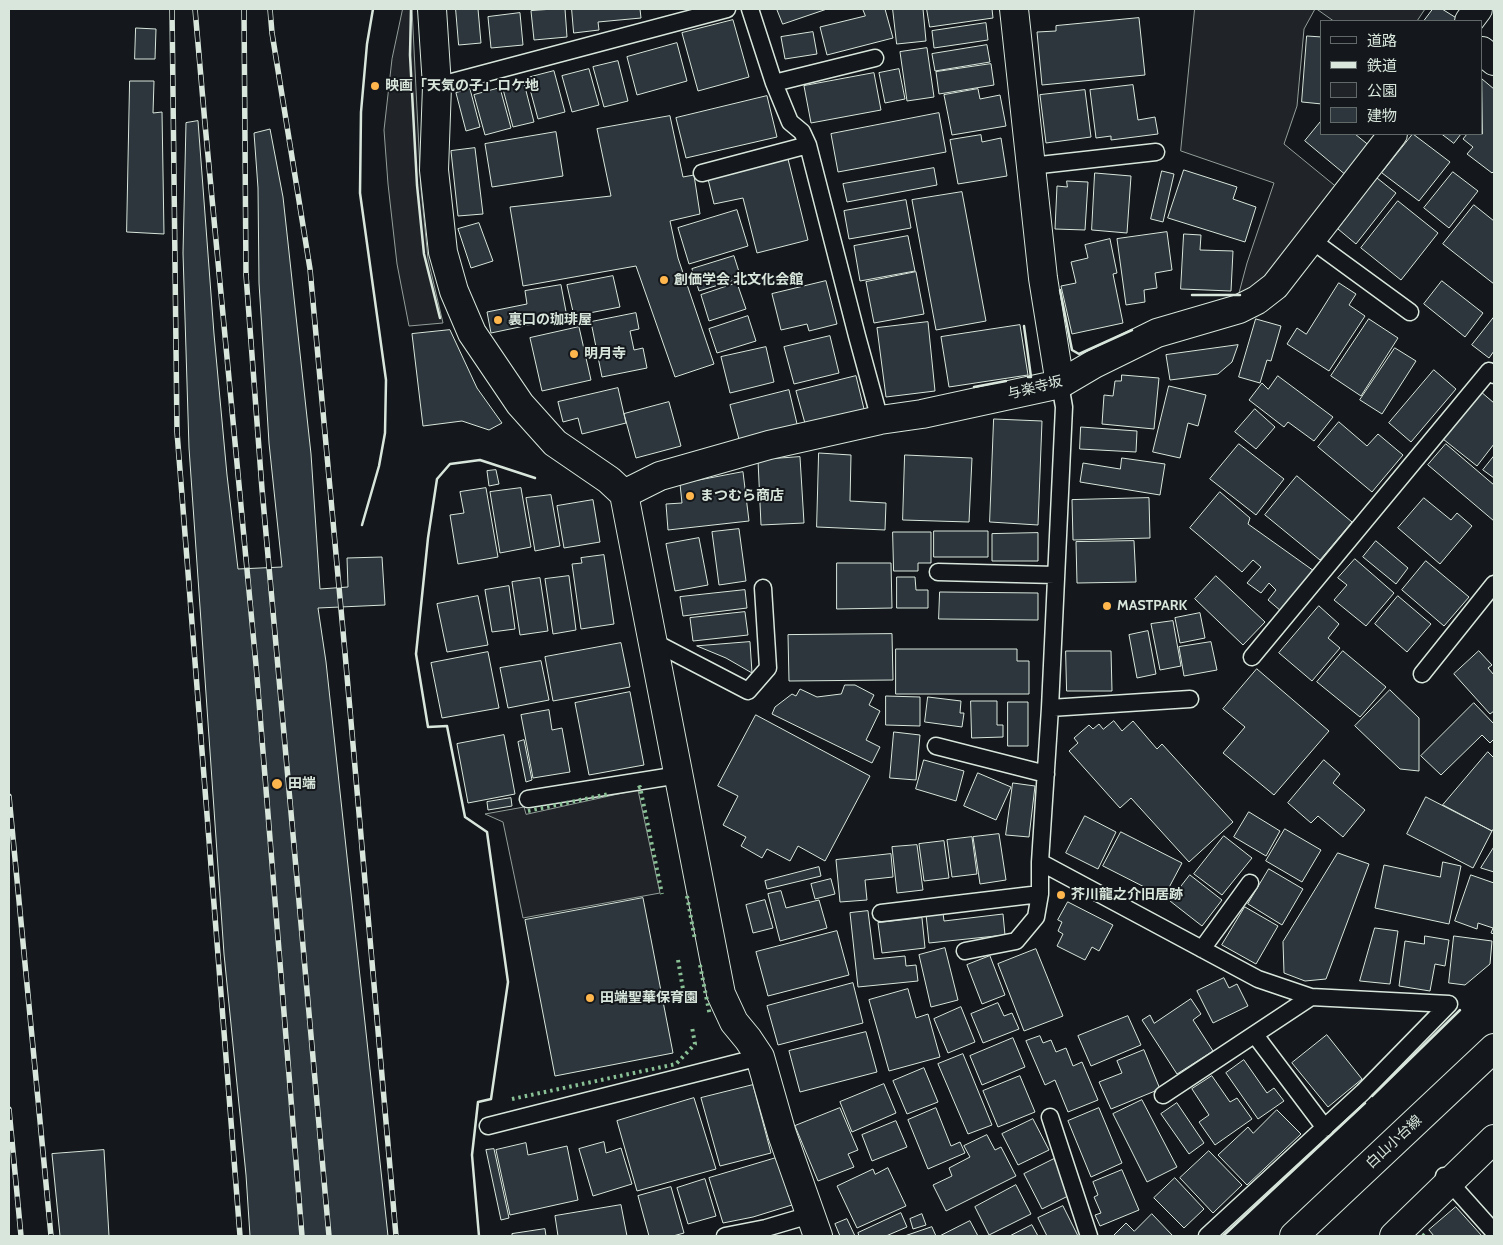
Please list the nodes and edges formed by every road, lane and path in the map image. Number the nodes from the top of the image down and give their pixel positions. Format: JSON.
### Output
{"nodes":[{"id":1,"x":432,"y":9,"type":"edge"},
{"id":2,"x":727,"y":9,"type":"edge"},
{"id":3,"x":750,"y":9,"type":"edge"},
{"id":4,"x":1014,"y":9,"type":"edge"},
{"id":5,"x":1478,"y":9,"type":"edge"},
{"id":6,"x":1470,"y":20,"type":"edge"},
{"id":7,"x":1483,"y":52,"type":"edge"},
{"id":8,"x":875,"y":58,"type":"dead end"},
{"id":9,"x":1494,"y":61,"type":"edge"},
{"id":10,"x":774,"y":82,"type":"junction"},
{"id":11,"x":437,"y":86,"type":"junction"},
{"id":12,"x":1391,"y":135,"type":"edge"},
{"id":13,"x":808,"y":145,"type":"junction"},
{"id":14,"x":1156,"y":152,"type":"dead end"},
{"id":15,"x":1031,"y":166,"type":"junction"},
{"id":16,"x":702,"y":173,"type":"dead end"},
{"id":17,"x":1310,"y":239,"type":"junction"},
{"id":18,"x":1410,"y":312,"type":"dead end"},
{"id":19,"x":1494,"y":375,"type":"edge"},
{"id":20,"x":1060,"y":384,"type":"junction"},
{"id":21,"x":880,"y":420,"type":"junction"},
{"id":22,"x":624,"y":494,"type":"junction"},
{"id":23,"x":938,"y":572,"type":"dead end"},
{"id":24,"x":1055,"y":575,"type":"junction"},
{"id":25,"x":1494,"y":584,"type":"edge"},
{"id":26,"x":763,"y":588,"type":"dead end"},
{"id":27,"x":652,"y":641,"type":"junction"},
{"id":28,"x":1252,"y":657,"type":"dead end"},
{"id":29,"x":1422,"y":674,"type":"dead end"},
{"id":30,"x":1190,"y":699,"type":"dead end"},
{"id":31,"x":1050,"y":708,"type":"junction"},
{"id":32,"x":936,"y":746,"type":"dead end"},
{"id":33,"x":1046,"y":774,"type":"junction"},
{"id":34,"x":679,"y":775,"type":"junction"},
{"id":35,"x":528,"y":799,"type":"dead end"},
{"id":36,"x":1040,"y":862,"type":"junction"},
{"id":37,"x":1250,"y":883,"type":"dead end"},
{"id":38,"x":1040,"y":894,"type":"junction"},
{"id":39,"x":881,"y":913,"type":"dead end"},
{"id":40,"x":1202,"y":949,"type":"junction"},
{"id":41,"x":965,"y":951,"type":"dead end"},
{"id":42,"x":1311,"y":997,"type":"junction"},
{"id":43,"x":1255,"y":1035,"type":"junction"},
{"id":44,"x":1494,"y":1048,"type":"edge"},
{"id":45,"x":760,"y":1057,"type":"junction"},
{"id":46,"x":1163,"y":1095,"type":"dead end"},
{"id":47,"x":1050,"y":1117,"type":"dead end"},
{"id":48,"x":488,"y":1126,"type":"dead end"},
{"id":49,"x":1324,"y":1128,"type":"junction"},
{"id":50,"x":1494,"y":1139,"type":"edge"},
{"id":51,"x":1447,"y":1179,"type":"junction"},
{"id":52,"x":814,"y":1226,"type":"edge"},
{"id":53,"x":1494,"y":1232,"type":"edge"},
{"id":54,"x":725,"y":1236,"type":"edge"},
{"id":55,"x":1089,"y":1236,"type":"edge"},
{"id":56,"x":1207,"y":1236,"type":"edge"},
{"id":57,"x":1294,"y":1236,"type":"edge"},
{"id":58,"x":1394,"y":1236,"type":"edge"}],
"edges":[{"from":1,"to":11,"type":"street"},
{"from":2,"to":11,"type":"lane"},
{"from":3,"to":10,"type":"lane"},
{"from":4,"to":15,"type":"street"},
{"from":5,"to":6,"type":"street"},
{"from":7,"to":9,"type":"street"},
{"from":8,"to":10,"type":"lane"},
{"from":10,"to":13,"type":"lane"},
{"from":11,"to":22,"type":"street"},
{"from":12,"to":17,"type":"street","name":"与楽寺坂"},
{"from":13,"to":16,"type":"lane"},
{"from":13,"to":21,"type":"lane"},
{"from":14,"to":15,"type":"lane"},
{"from":15,"to":20,"type":"street"},
{"from":17,"to":18,"type":"lane"},
{"from":17,"to":20,"type":"street","name":"与楽寺坂"},
{"from":19,"to":28,"type":"lane"},
{"from":20,"to":21,"type":"street","name":"与楽寺坂"},
{"from":20,"to":24,"type":"lane"},
{"from":21,"to":22,"type":"street","name":"与楽寺坂"},
{"from":22,"to":27,"type":"street"},
{"from":23,"to":24,"type":"lane"},
{"from":24,"to":31,"type":"lane"},
{"from":25,"to":29,"type":"lane"},
{"from":26,"to":27,"type":"lane"},
{"from":27,"to":34,"type":"street"},
{"from":30,"to":31,"type":"lane"},
{"from":31,"to":33,"type":"lane"},
{"from":32,"to":33,"type":"lane"},
{"from":33,"to":36,"type":"lane"},
{"from":34,"to":35,"type":"lane"},
{"from":34,"to":45,"type":"street"},
{"from":36,"to":38,"type":"lane"},
{"from":36,"to":40,"type":"lane"},
{"from":37,"to":40,"type":"lane"},
{"from":38,"to":39,"type":"lane"},
{"from":38,"to":41,"type":"lane"},
{"from":40,"to":42,"type":"lane"},
{"from":42,"to":43,"type":"lane"},
{"from":42,"to":49,"type":"lane"},
{"from":43,"to":46,"type":"lane"},
{"from":43,"to":49,"type":"lane"},
{"from":44,"to":57,"type":"street","name":"白山小台線"},
{"from":45,"to":48,"type":"lane"},
{"from":45,"to":52,"type":"street"},
{"from":47,"to":55,"type":"lane"},
{"from":49,"to":56,"type":"lane"},
{"from":50,"to":51,"type":"street"},
{"from":51,"to":53,"type":"lane"},
{"from":51,"to":58,"type":"street"},
{"from":52,"to":54,"type":"lane"}]}
